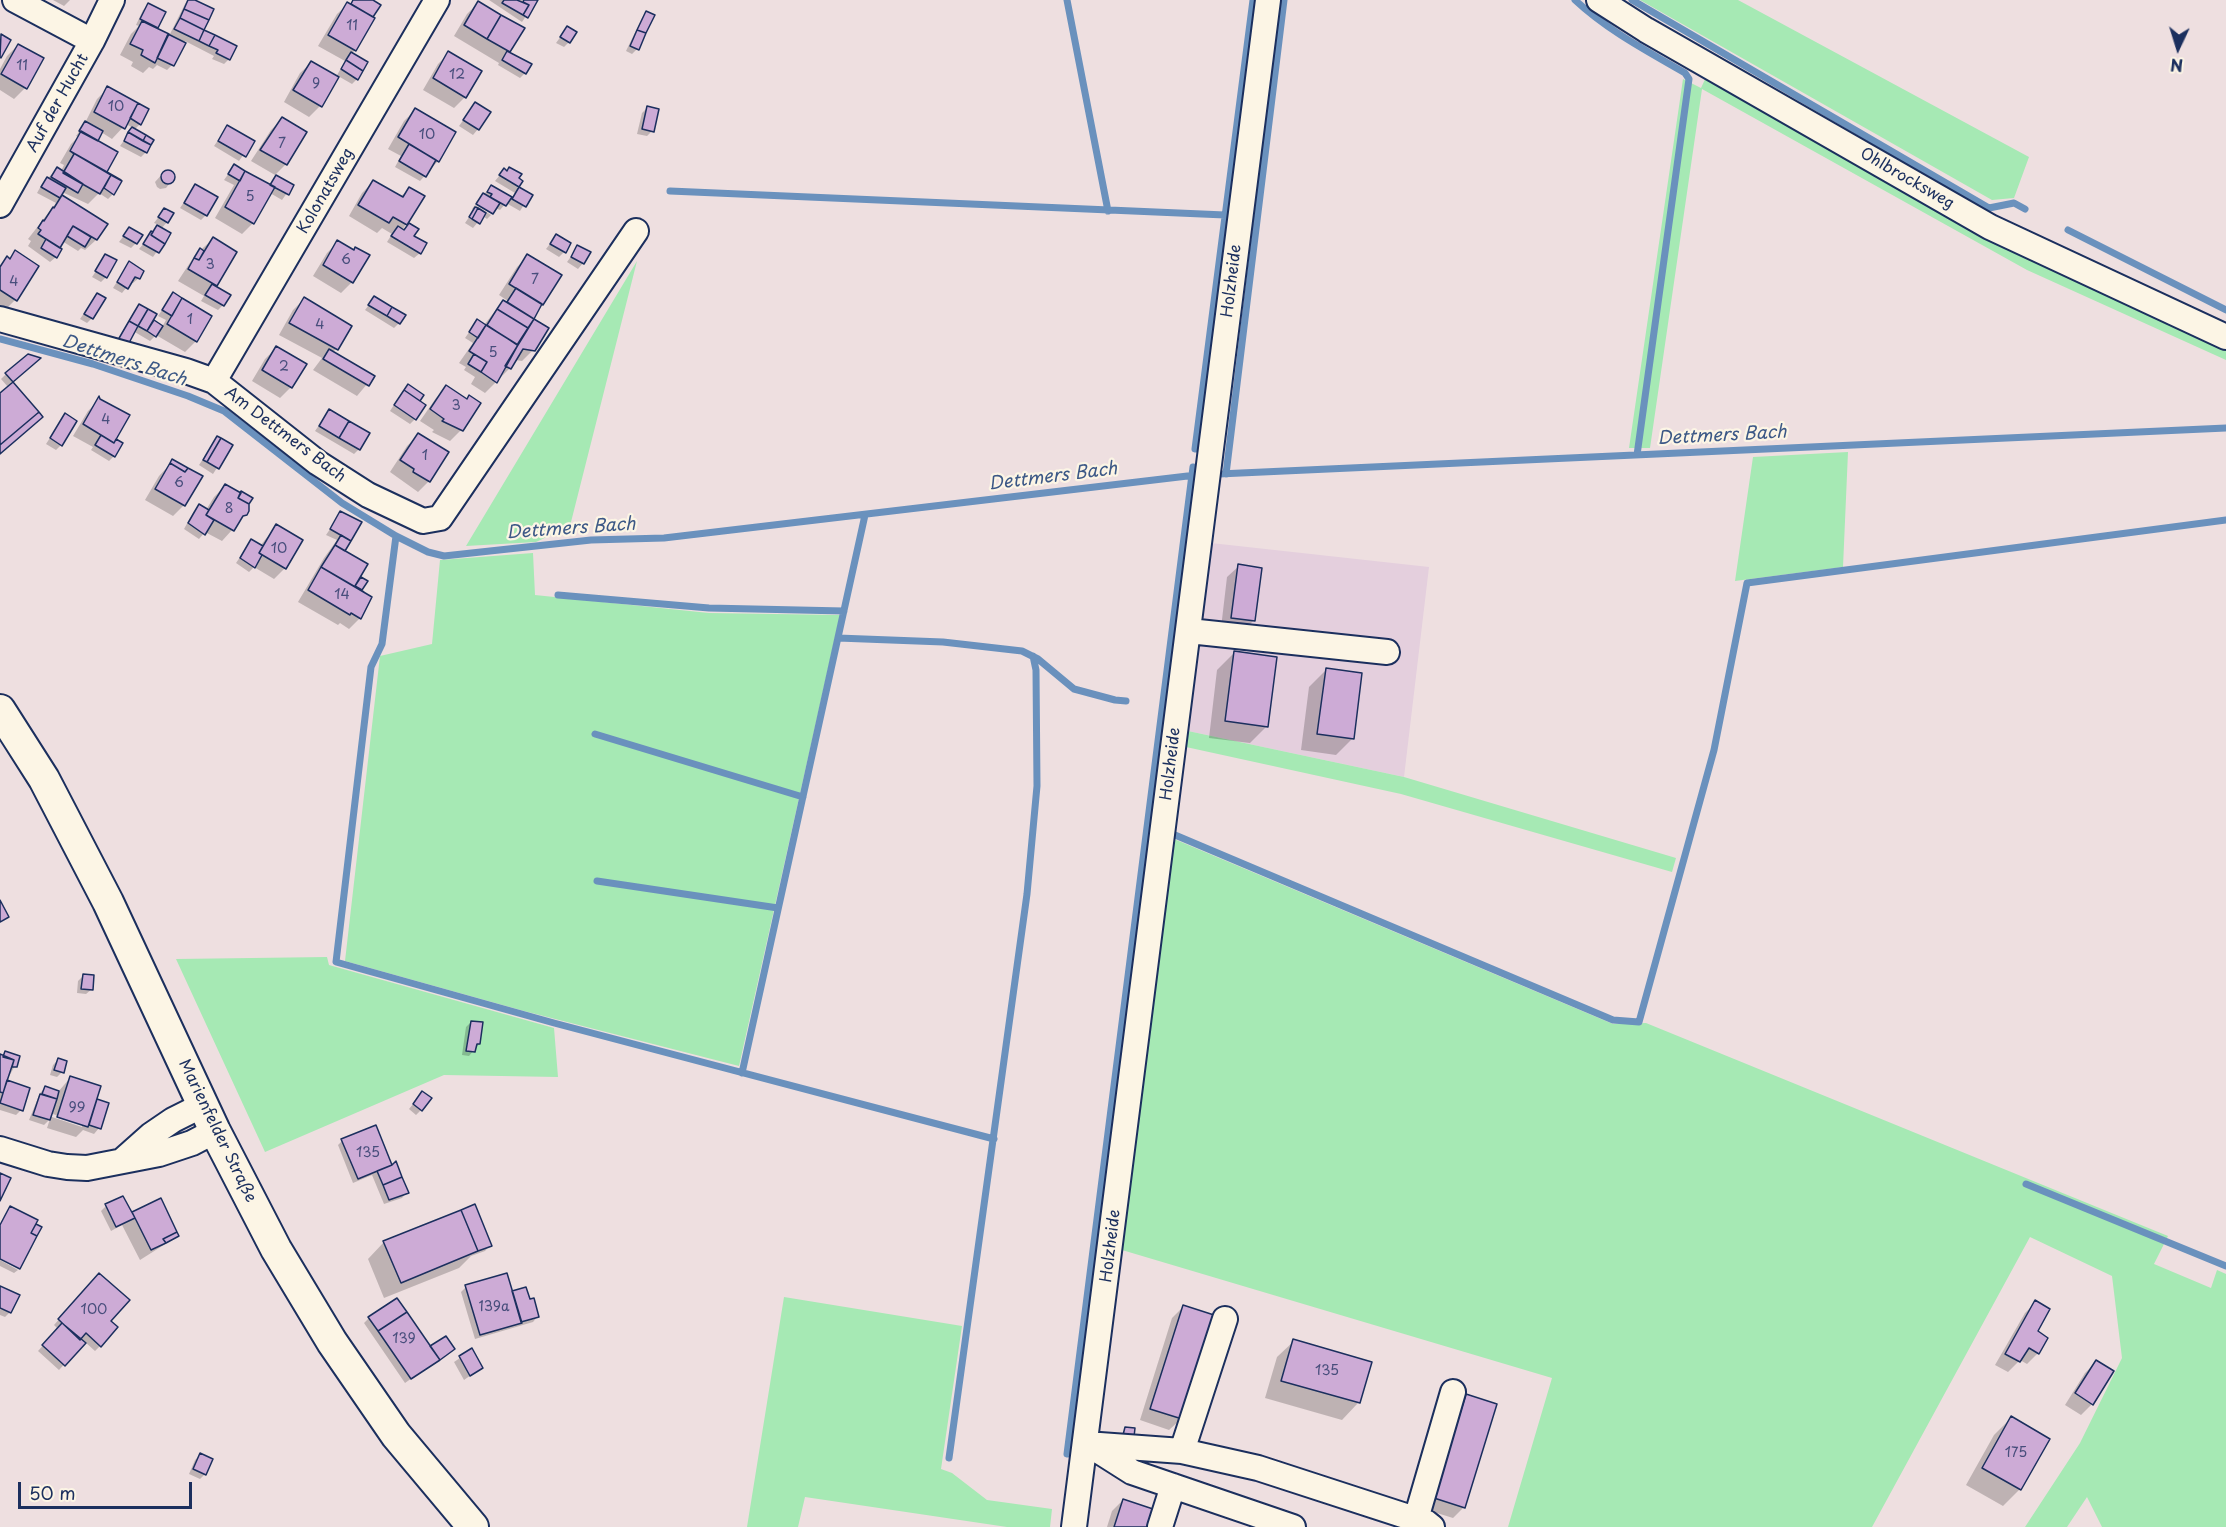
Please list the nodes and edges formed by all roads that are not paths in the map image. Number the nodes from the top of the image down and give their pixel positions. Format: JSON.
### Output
{"nodes":[{"id":1,"x":15,"y":0,"type":"edge"},
{"id":2,"x":112,"y":0,"type":"edge"},
{"id":3,"x":437,"y":0,"type":"edge"},
{"id":4,"x":1268,"y":0,"type":"edge"},
{"id":5,"x":1599,"y":0,"type":"edge"},
{"id":6,"x":92,"y":41,"type":"junction"},
{"id":7,"x":0,"y":205,"type":"edge"},
{"id":8,"x":636,"y":231,"type":"dead end"},
{"id":9,"x":0,"y":319,"type":"edge"},
{"id":10,"x":2226,"y":337,"type":"edge"},
{"id":11,"x":214,"y":381,"type":"junction"},
{"id":12,"x":1189,"y":631,"type":"junction"},
{"id":13,"x":1387,"y":652,"type":"dead end"},
{"id":14,"x":0,"y":710,"type":"edge"},
{"id":15,"x":209,"y":1118,"type":"junction"},
{"id":16,"x":0,"y":1149,"type":"edge"},
{"id":17,"x":1225,"y":1319,"type":"dead end"},
{"id":18,"x":1453,"y":1392,"type":"dead end"},
{"id":19,"x":1086,"y":1444,"type":"junction"},
{"id":20,"x":1182,"y":1451,"type":"junction"},
{"id":21,"x":1173,"y":1486,"type":"junction"},
{"id":22,"x":1424,"y":1523,"type":"edge"},
{"id":23,"x":473,"y":1527,"type":"edge"},
{"id":24,"x":1074,"y":1527,"type":"edge"},
{"id":25,"x":1160,"y":1527,"type":"edge"},
{"id":26,"x":1293,"y":1527,"type":"edge"}],
"edges":[{"from":1,"to":6,"type":"street"},
{"from":2,"to":6,"type":"street","name":"Auf der Hucht"},
{"from":3,"to":11,"type":"street","name":"Kolonatsweg"},
{"from":4,"to":12,"type":"street","name":"Holzheide"},
{"from":5,"to":10,"type":"street","name":"Ohlbrocksweg"},
{"from":6,"to":7,"type":"street","name":"Auf der Hucht"},
{"from":8,"to":11,"type":"street","name":"Am Dettmers Bach"},
{"from":9,"to":11,"type":"street","name":"Am Dettmers Bach"},
{"from":12,"to":13,"type":"street"},
{"from":12,"to":19,"type":"street","name":"Holzheide"},
{"from":14,"to":15,"type":"main road","name":"Marienfelder Straße"},
{"from":15,"to":16,"type":"street"},
{"from":15,"to":23,"type":"main road","name":"Marienfelder Straße"},
{"from":17,"to":20,"type":"street"},
{"from":18,"to":22,"type":"street"},
{"from":19,"to":20,"type":"street"},
{"from":19,"to":21,"type":"street"},
{"from":19,"to":24,"type":"street","name":"Holzheide"},
{"from":20,"to":22,"type":"street"},
{"from":21,"to":25,"type":"street"},
{"from":21,"to":26,"type":"street"}]}
